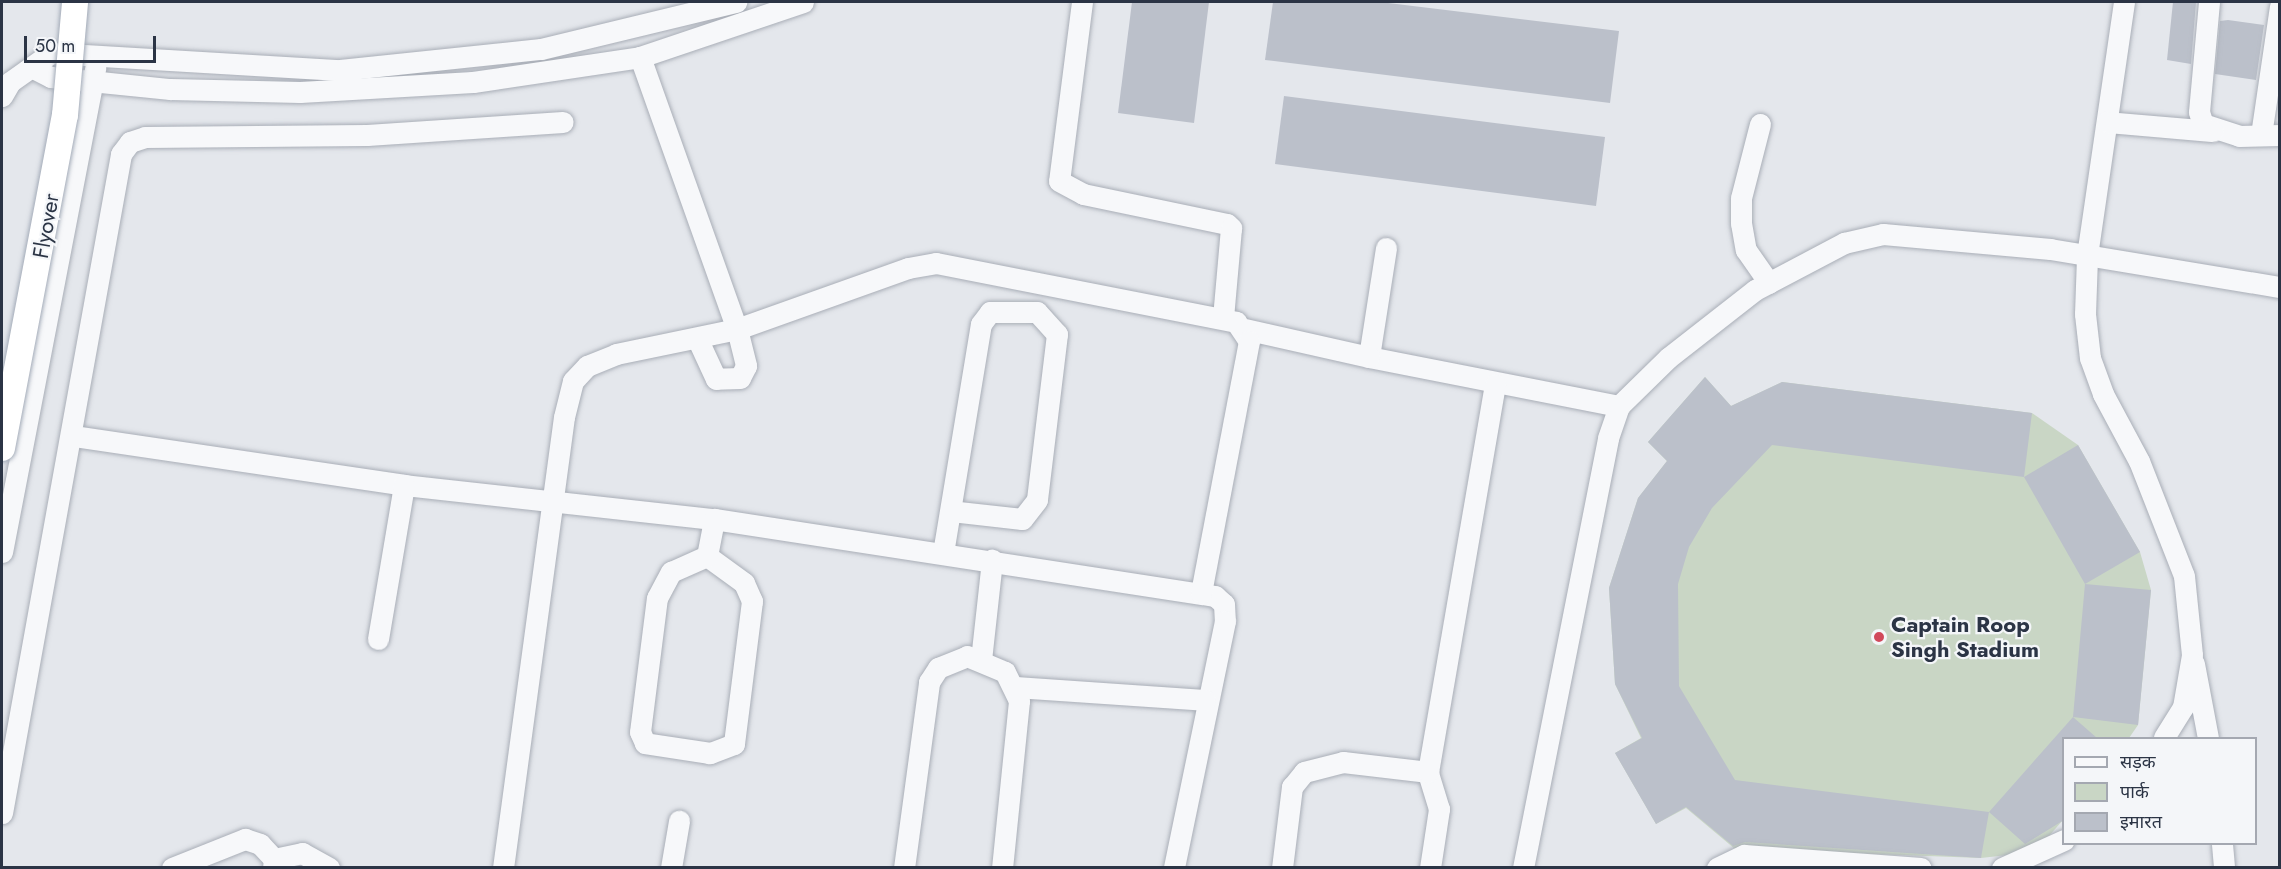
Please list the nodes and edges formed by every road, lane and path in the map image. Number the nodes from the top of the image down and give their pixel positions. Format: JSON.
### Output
{"nodes":[{"id":1,"x":75,"y":2,"type":"edge"},
{"id":2,"x":736,"y":2,"type":"edge"},
{"id":3,"x":803,"y":2,"type":"edge"},
{"id":4,"x":1082,"y":2,"type":"edge"},
{"id":5,"x":2124,"y":2,"type":"edge"},
{"id":6,"x":2209,"y":2,"type":"edge"},
{"id":7,"x":2280,"y":7,"type":"edge"},
{"id":8,"x":640,"y":57,"type":"junction"},
{"id":9,"x":96,"y":58,"type":"junction"},
{"id":10,"x":30,"y":67,"type":"junction"},
{"id":11,"x":94,"y":82,"type":"junction"},
{"id":12,"x":4,"y":87,"type":"edge"},
{"id":13,"x":563,"y":122,"type":"dead end"},
{"id":14,"x":2107,"y":122,"type":"junction"},
{"id":15,"x":1760,"y":124,"type":"dead end"},
{"id":16,"x":2213,"y":130,"type":"junction"},
{"id":17,"x":2270,"y":135,"type":"edge"},
{"id":18,"x":1386,"y":248,"type":"dead end"},
{"id":19,"x":2087,"y":257,"type":"junction"},
{"id":20,"x":1769,"y":283,"type":"junction"},
{"id":21,"x":2280,"y":287,"type":"edge"},
{"id":22,"x":1223,"y":318,"type":"junction"},
{"id":23,"x":737,"y":329,"type":"junction"},
{"id":24,"x":1245,"y":329,"type":"junction"},
{"id":25,"x":697,"y":338,"type":"junction"},
{"id":26,"x":1369,"y":357,"type":"junction"},
{"id":27,"x":1495,"y":385,"type":"junction"},
{"id":28,"x":1619,"y":406,"type":"junction"},
{"id":29,"x":73,"y":436,"type":"junction"},
{"id":30,"x":2,"y":448,"type":"edge"},
{"id":31,"x":404,"y":485,"type":"junction"},
{"id":32,"x":552,"y":502,"type":"junction"},
{"id":33,"x":951,"y":512,"type":"junction"},
{"id":34,"x":714,"y":519,"type":"junction"},
{"id":35,"x":2,"y":552,"type":"edge"},
{"id":36,"x":943,"y":554,"type":"junction"},
{"id":37,"x":707,"y":556,"type":"junction"},
{"id":38,"x":992,"y":561,"type":"junction"},
{"id":39,"x":1201,"y":592,"type":"junction"},
{"id":40,"x":378,"y":639,"type":"dead end"},
{"id":41,"x":2192,"y":655,"type":"junction"},
{"id":42,"x":981,"y":660,"type":"junction"},
{"id":43,"x":1015,"y":687,"type":"junction"},
{"id":44,"x":1205,"y":700,"type":"junction"},
{"id":45,"x":2165,"y":737,"type":"edge"},
{"id":46,"x":2208,"y":737,"type":"edge"},
{"id":47,"x":1428,"y":772,"type":"junction"},
{"id":48,"x":2,"y":813,"type":"edge"},
{"id":49,"x":679,"y":821,"type":"dead end"},
{"id":50,"x":2062,"y":841,"type":"edge"},
{"id":51,"x":2222,"y":845,"type":"edge"},
{"id":52,"x":274,"y":863,"type":"edge"},
{"id":53,"x":172,"y":867,"type":"edge"},
{"id":54,"x":329,"y":867,"type":"edge"},
{"id":55,"x":503,"y":867,"type":"edge"},
{"id":56,"x":671,"y":867,"type":"edge"},
{"id":57,"x":904,"y":867,"type":"edge"},
{"id":58,"x":1002,"y":867,"type":"edge"},
{"id":59,"x":1174,"y":867,"type":"edge"},
{"id":60,"x":1282,"y":867,"type":"edge"},
{"id":61,"x":1430,"y":867,"type":"edge"},
{"id":62,"x":1523,"y":867,"type":"edge"},
{"id":63,"x":1717,"y":867,"type":"edge"},
{"id":64,"x":1921,"y":867,"type":"edge"},
{"id":65,"x":2002,"y":867,"type":"edge"},
{"id":66,"x":2224,"y":867,"type":"edge"}],
"edges":[{"from":1,"to":30,"type":"main road","name":"Flyover","bridge":true},
{"from":2,"to":9,"type":"street"},
{"from":3,"to":8,"type":"street"},
{"from":4,"to":22,"type":"street"},
{"from":5,"to":14,"type":"street"},
{"from":6,"to":16,"type":"street"},
{"from":7,"to":17,"type":"street"},
{"from":8,"to":11,"type":"street"},
{"from":8,"to":23,"type":"street"},
{"from":9,"to":10,"type":"street"},
{"from":9,"to":11,"type":"street"},
{"from":10,"to":11,"type":"street"},
{"from":10,"to":12,"type":"street"},
{"from":11,"to":35,"type":"street"},
{"from":13,"to":29,"type":"street"},
{"from":14,"to":16,"type":"street"},
{"from":14,"to":19,"type":"street"},
{"from":15,"to":20,"type":"street"},
{"from":16,"to":17,"type":"street"},
{"from":18,"to":26,"type":"street"},
{"from":19,"to":20,"type":"street"},
{"from":19,"to":21,"type":"street"},
{"from":19,"to":41,"type":"street"},
{"from":20,"to":28,"type":"street"},
{"from":22,"to":23,"type":"street"},
{"from":22,"to":24,"type":"street"},
{"from":23,"to":25,"type":"street"},
{"from":23,"to":25,"type":"street"},
{"from":24,"to":26,"type":"street"},
{"from":24,"to":39,"type":"street"},
{"from":25,"to":32,"type":"street"},
{"from":26,"to":27,"type":"street"},
{"from":27,"to":28,"type":"street"},
{"from":27,"to":47,"type":"street"},
{"from":28,"to":62,"type":"street"},
{"from":29,"to":31,"type":"street"},
{"from":29,"to":48,"type":"street"},
{"from":31,"to":32,"type":"street"},
{"from":31,"to":40,"type":"street"},
{"from":32,"to":34,"type":"street"},
{"from":32,"to":55,"type":"street"},
{"from":33,"to":33,"type":"street"},
{"from":33,"to":36,"type":"street"},
{"from":34,"to":36,"type":"street"},
{"from":34,"to":37,"type":"street"},
{"from":36,"to":38,"type":"street"},
{"from":37,"to":37,"type":"street"},
{"from":38,"to":39,"type":"street"},
{"from":38,"to":42,"type":"street"},
{"from":39,"to":44,"type":"street"},
{"from":41,"to":45,"type":"street"},
{"from":41,"to":46,"type":"street"},
{"from":42,"to":43,"type":"street"},
{"from":42,"to":57,"type":"street"},
{"from":43,"to":44,"type":"street"},
{"from":43,"to":58,"type":"street"},
{"from":44,"to":59,"type":"street"},
{"from":47,"to":60,"type":"street"},
{"from":47,"to":61,"type":"street"},
{"from":49,"to":56,"type":"street"},
{"from":50,"to":65,"type":"street"},
{"from":51,"to":66,"type":"street"},
{"from":52,"to":53,"type":"street"},
{"from":52,"to":54,"type":"street"},
{"from":63,"to":64,"type":"street"}]}
